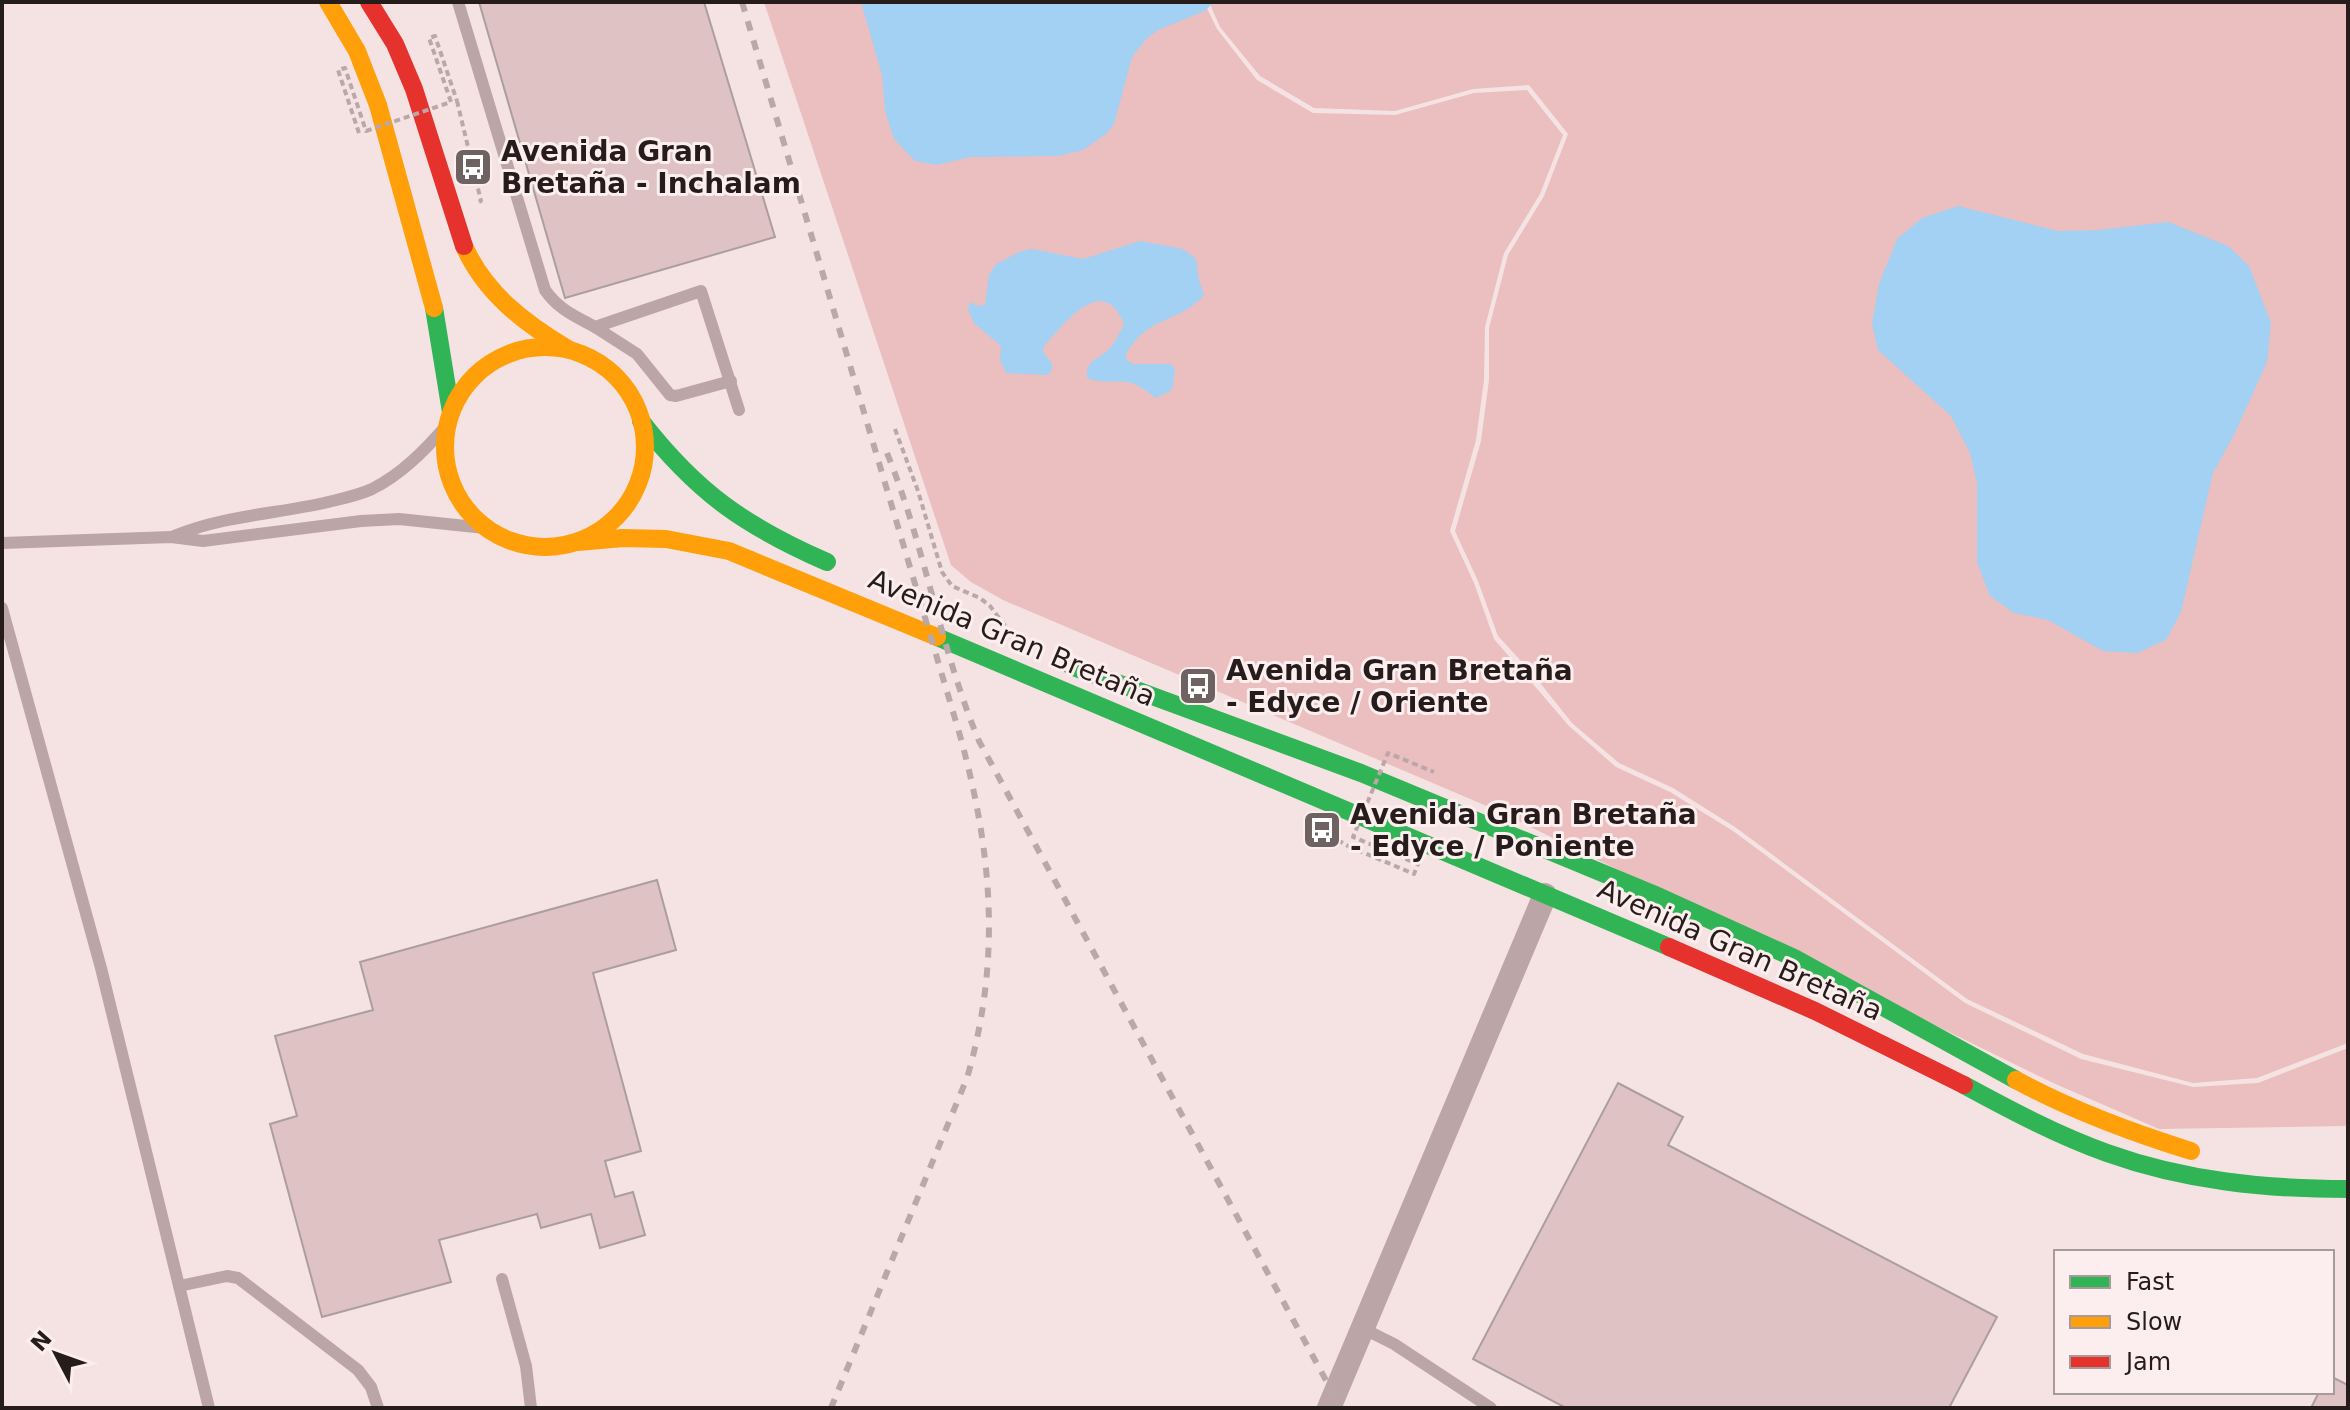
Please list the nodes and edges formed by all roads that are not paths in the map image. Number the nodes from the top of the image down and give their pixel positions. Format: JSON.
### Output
{"nodes":[{"id":1,"x":328,"y":2,"type":"edge"},
{"id":2,"x":458,"y":2,"type":"edge"},
{"id":3,"x":374,"y":7,"type":"edge"},
{"id":4,"x":595,"y":327,"type":"junction"},
{"id":5,"x":568,"y":349,"type":"junction"},
{"id":6,"x":731,"y":381,"type":"junction"},
{"id":7,"x":739,"y":410,"type":"dead end"},
{"id":8,"x":449,"y":419,"type":"junction"},
{"id":9,"x":641,"y":421,"type":"junction"},
{"id":10,"x":485,"y":528,"type":"junction"},
{"id":11,"x":171,"y":537,"type":"junction"},
{"id":12,"x":578,"y":542,"type":"junction"},
{"id":13,"x":2,"y":543,"type":"edge"},
{"id":14,"x":838,"y":567,"type":"dead end"},
{"id":15,"x":2,"y":608,"type":"edge"},
{"id":16,"x":1055,"y":659,"type":"dead end"},
{"id":17,"x":1498,"y":828,"type":"junction"},
{"id":18,"x":1538,"y":877,"type":"junction"},
{"id":19,"x":2204,"y":1153,"type":"dead end"},
{"id":20,"x":2348,"y":1189,"type":"edge"},
{"id":21,"x":502,"y":1279,"type":"dead end"},
{"id":22,"x":179,"y":1286,"type":"junction"},
{"id":23,"x":1364,"y":1329,"type":"junction"},
{"id":24,"x":209,"y":1408,"type":"edge"},
{"id":25,"x":378,"y":1408,"type":"edge"},
{"id":26,"x":531,"y":1408,"type":"edge"},
{"id":27,"x":1329,"y":1408,"type":"edge"},
{"id":28,"x":1491,"y":1408,"type":"edge"}],
"edges":[{"from":1,"to":8,"type":"main road"},
{"from":2,"to":4,"type":"lane"},
{"from":3,"to":5,"type":"main road"},
{"from":4,"to":6,"type":"lane"},
{"from":4,"to":6,"type":"lane"},
{"from":5,"to":8,"type":"main road"},
{"from":5,"to":9,"type":"main road"},
{"from":6,"to":7,"type":"lane"},
{"from":8,"to":10,"type":"main road"},
{"from":8,"to":11,"type":"lane"},
{"from":9,"to":12,"type":"main road"},
{"from":9,"to":14,"type":"main road","name":"Avenida Gran Bretaña"},
{"from":10,"to":11,"type":"lane"},
{"from":10,"to":12,"type":"main road"},
{"from":11,"to":13,"type":"lane"},
{"from":12,"to":18,"type":"main road","name":"Avenida Gran Bretaña"},
{"from":15,"to":22,"type":"lane"},
{"from":16,"to":17,"type":"main road","name":"Avenida Gran Bretaña"},
{"from":17,"to":18,"type":"main road"},
{"from":17,"to":19,"type":"main road","name":"Avenida Gran Bretaña"},
{"from":18,"to":20,"type":"main road","name":"Avenida Gran Bretaña"},
{"from":18,"to":23,"type":"street"},
{"from":21,"to":26,"type":"lane"},
{"from":22,"to":24,"type":"lane"},
{"from":22,"to":25,"type":"lane"},
{"from":23,"to":27,"type":"street"},
{"from":23,"to":28,"type":"lane"}]}
